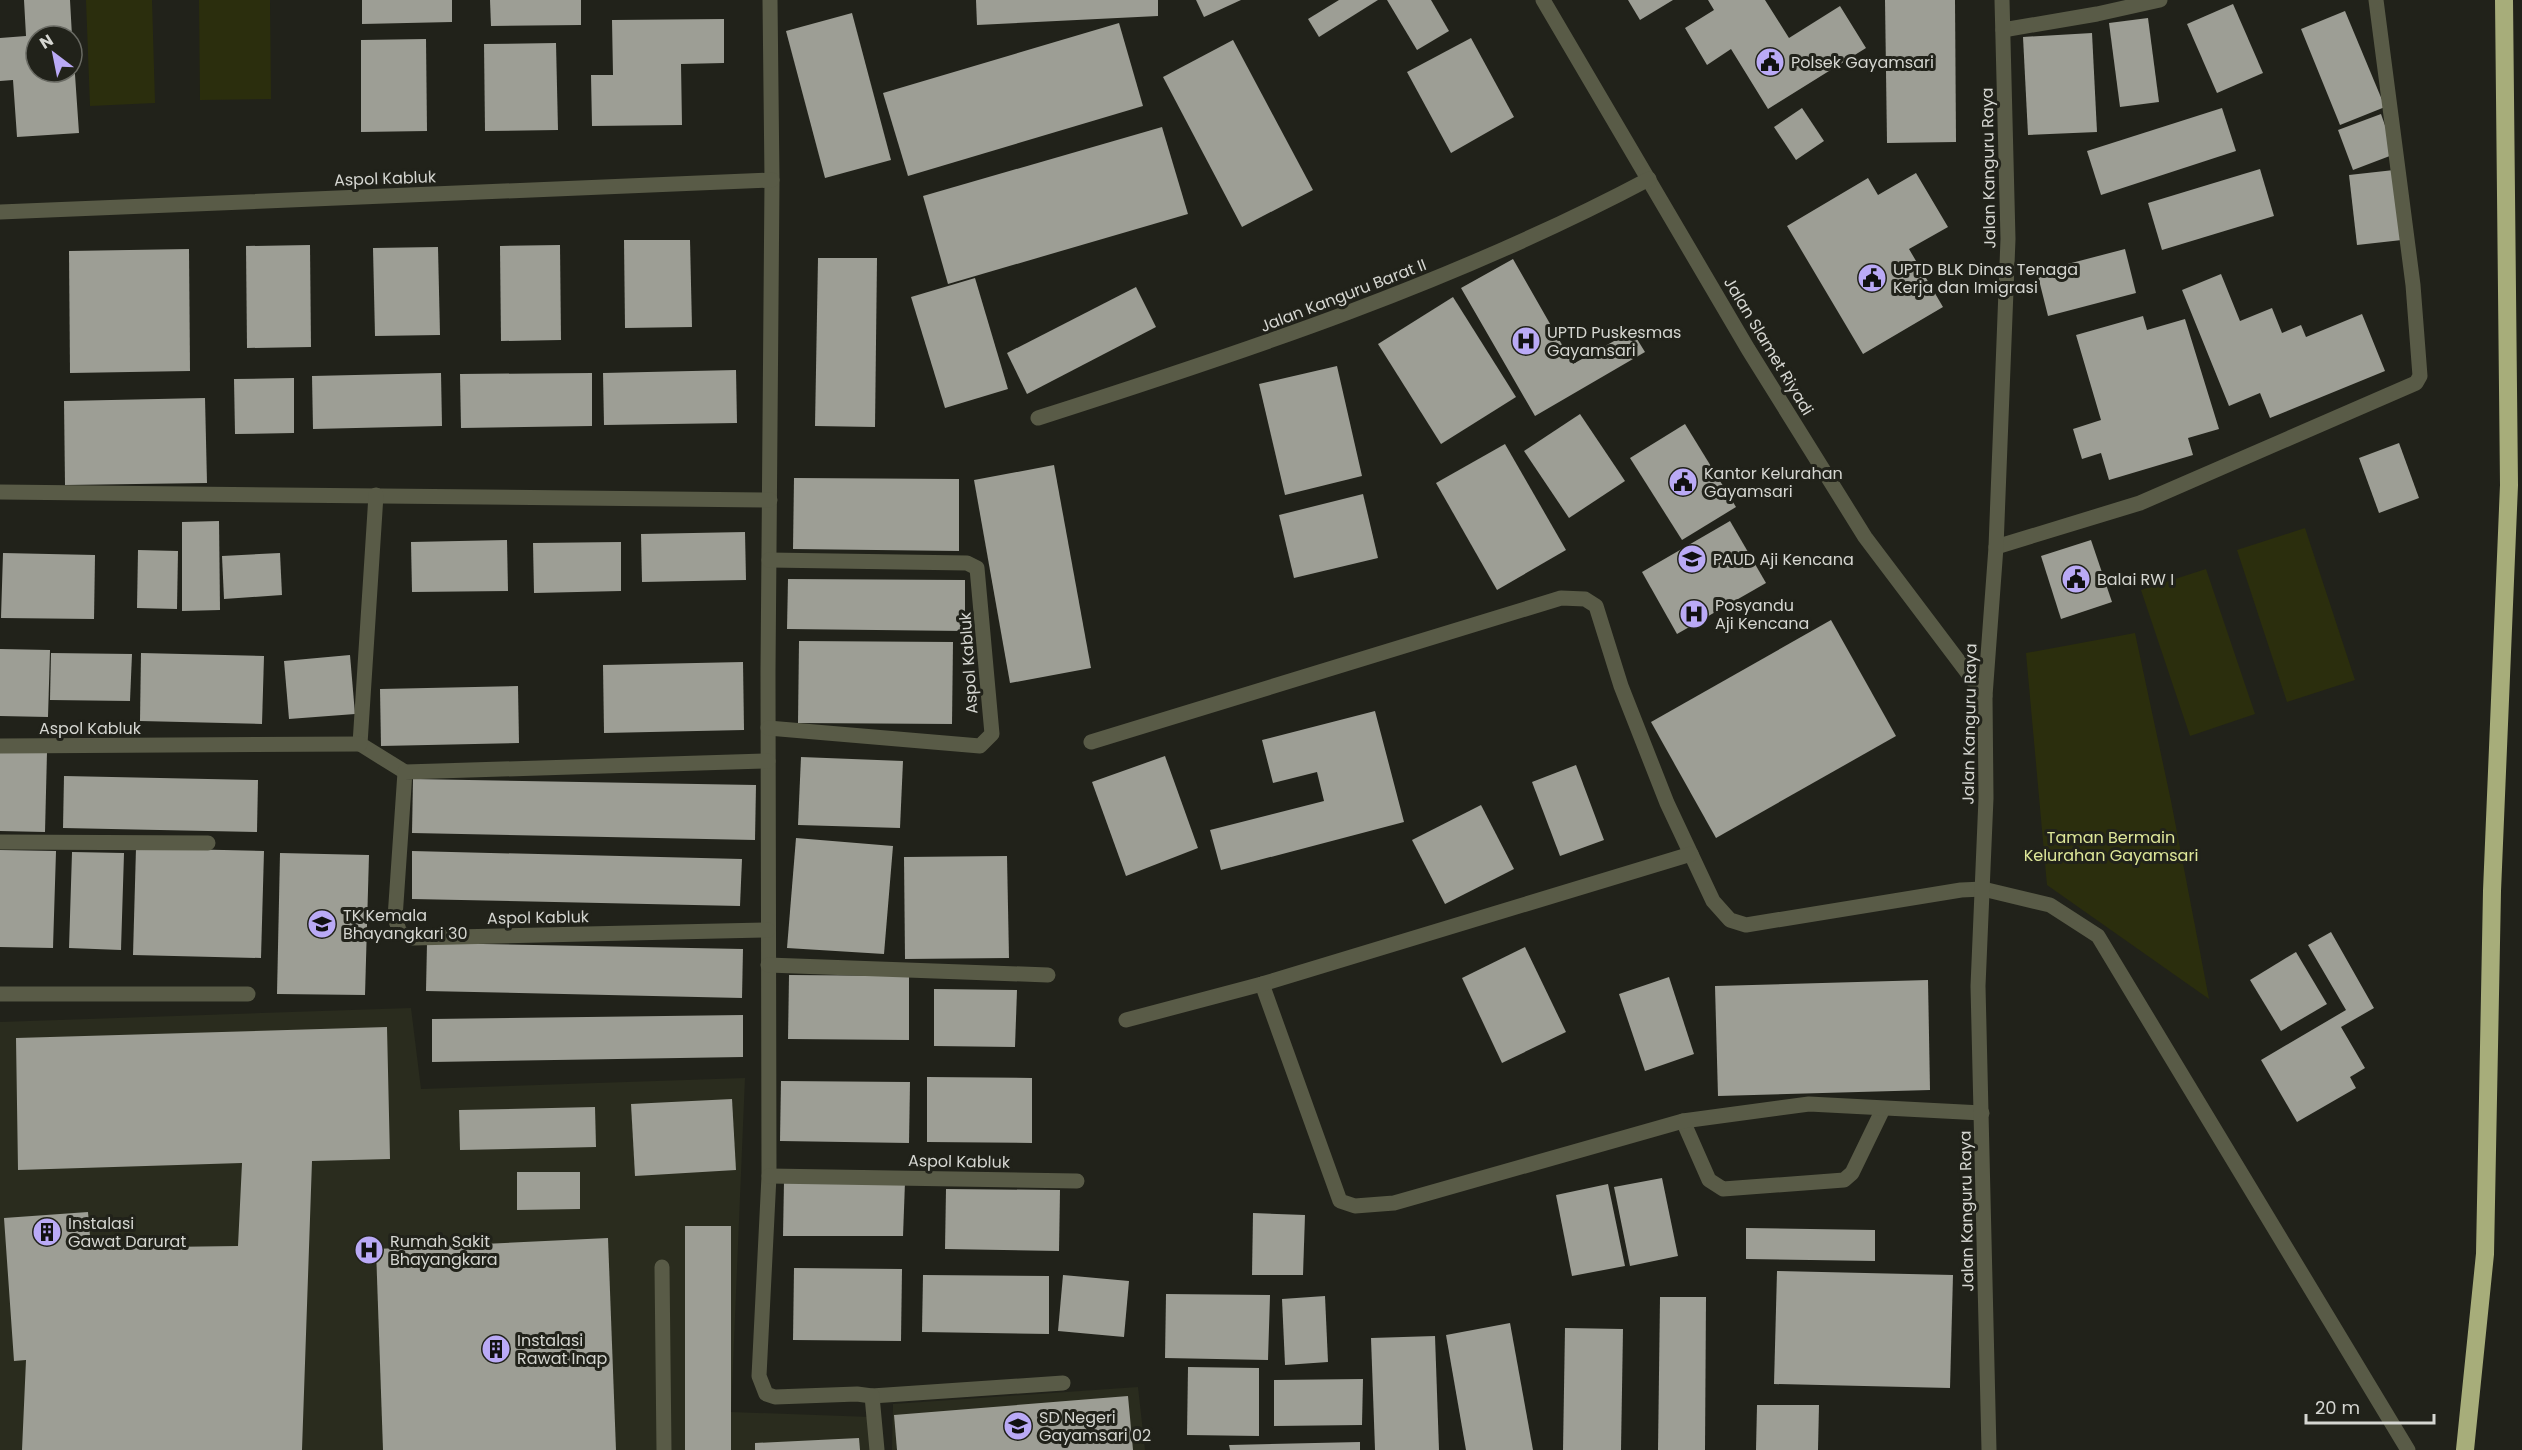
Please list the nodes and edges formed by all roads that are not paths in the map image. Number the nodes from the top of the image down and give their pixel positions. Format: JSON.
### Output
{"nodes":[{"id":1,"x":770,"y":0,"type":"edge"},
{"id":2,"x":1543,"y":0,"type":"edge"},
{"id":3,"x":2002,"y":0,"type":"edge"},
{"id":4,"x":2160,"y":0,"type":"edge"},
{"id":5,"x":2376,"y":0,"type":"edge"},
{"id":6,"x":2504,"y":0,"type":"edge"},
{"id":7,"x":2003,"y":30,"type":"junction"},
{"id":8,"x":1649,"y":179,"type":"junction"},
{"id":9,"x":772,"y":180,"type":"junction"},
{"id":10,"x":0,"y":212,"type":"edge"},
{"id":11,"x":1038,"y":418,"type":"dead end"},
{"id":12,"x":0,"y":492,"type":"edge"},
{"id":13,"x":376,"y":495,"type":"junction"},
{"id":14,"x":770,"y":500,"type":"junction"},
{"id":15,"x":1996,"y":547,"type":"junction"},
{"id":16,"x":769,"y":560,"type":"junction"},
{"id":17,"x":1985,"y":696,"type":"junction"},
{"id":18,"x":768,"y":728,"type":"junction"},
{"id":19,"x":1091,"y":742,"type":"dead end"},
{"id":20,"x":360,"y":744,"type":"junction"},
{"id":21,"x":0,"y":746,"type":"edge"},
{"id":22,"x":768,"y":761,"type":"junction"},
{"id":23,"x":405,"y":772,"type":"junction"},
{"id":24,"x":0,"y":842,"type":"edge"},
{"id":25,"x":208,"y":843,"type":"dead end"},
{"id":26,"x":1691,"y":854,"type":"junction"},
{"id":27,"x":1983,"y":889,"type":"junction"},
{"id":28,"x":768,"y":930,"type":"junction"},
{"id":29,"x":768,"y":965,"type":"junction"},
{"id":30,"x":1048,"y":975,"type":"dead end"},
{"id":31,"x":1262,"y":984,"type":"junction"},
{"id":32,"x":0,"y":994,"type":"edge"},
{"id":33,"x":248,"y":994,"type":"dead end"},
{"id":34,"x":1126,"y":1020,"type":"dead end"},
{"id":35,"x":1883,"y":1109,"type":"junction"},
{"id":36,"x":1982,"y":1113,"type":"junction"},
{"id":37,"x":1683,"y":1121,"type":"junction"},
{"id":38,"x":769,"y":1176,"type":"junction"},
{"id":39,"x":1077,"y":1181,"type":"dead end"},
{"id":40,"x":662,"y":1267,"type":"dead end"},
{"id":41,"x":1063,"y":1383,"type":"dead end"},
{"id":42,"x":872,"y":1396,"type":"junction"},
{"id":43,"x":663,"y":1450,"type":"edge"},
{"id":44,"x":877,"y":1450,"type":"edge"},
{"id":45,"x":1989,"y":1450,"type":"edge"},
{"id":46,"x":2408,"y":1450,"type":"edge"},
{"id":47,"x":2465,"y":1450,"type":"edge"}],
"edges":[{"from":1,"to":9,"type":"street"},
{"from":2,"to":8,"type":"street","name":"Jalan Slamet Riyadi"},
{"from":3,"to":7,"type":"street","name":"Jalan Kanguru Raya"},
{"from":4,"to":7,"type":"street"},
{"from":5,"to":15,"type":"street"},
{"from":6,"to":47,"type":"highway"},
{"from":7,"to":15,"type":"street","name":"Jalan Kanguru Raya"},
{"from":8,"to":11,"type":"street","name":"Jalan Kanguru Barat II"},
{"from":8,"to":17,"type":"street","name":"Jalan Slamet Riyadi"},
{"from":9,"to":10,"type":"street","name":"Aspol Kabluk"},
{"from":9,"to":14,"type":"street"},
{"from":12,"to":13,"type":"street"},
{"from":13,"to":14,"type":"street"},
{"from":13,"to":20,"type":"street"},
{"from":14,"to":16,"type":"street"},
{"from":15,"to":17,"type":"street","name":"Jalan Kanguru Raya"},
{"from":16,"to":18,"type":"street"},
{"from":16,"to":18,"type":"street","name":"Aspol Kabluk"},
{"from":17,"to":27,"type":"street","name":"Jalan Kanguru Raya"},
{"from":18,"to":22,"type":"street"},
{"from":19,"to":26,"type":"street"},
{"from":20,"to":21,"type":"street","name":"Aspol Kabluk"},
{"from":20,"to":23,"type":"street"},
{"from":22,"to":23,"type":"street"},
{"from":22,"to":28,"type":"street"},
{"from":23,"to":28,"type":"street","name":"Aspol Kabluk"},
{"from":24,"to":25,"type":"street"},
{"from":26,"to":27,"type":"street"},
{"from":26,"to":31,"type":"street"},
{"from":27,"to":36,"type":"street","name":"Jalan Kanguru Raya"},
{"from":27,"to":46,"type":"street"},
{"from":28,"to":29,"type":"street"},
{"from":29,"to":30,"type":"street"},
{"from":29,"to":38,"type":"street"},
{"from":31,"to":34,"type":"street"},
{"from":31,"to":37,"type":"street"},
{"from":32,"to":33,"type":"street"},
{"from":35,"to":36,"type":"street"},
{"from":35,"to":37,"type":"street"},
{"from":35,"to":37,"type":"street"},
{"from":36,"to":45,"type":"street","name":"Jalan Kanguru Raya"},
{"from":38,"to":39,"type":"street","name":"Aspol Kabluk"},
{"from":38,"to":42,"type":"street"},
{"from":40,"to":43,"type":"street"},
{"from":41,"to":42,"type":"street"},
{"from":42,"to":44,"type":"street"}]}
